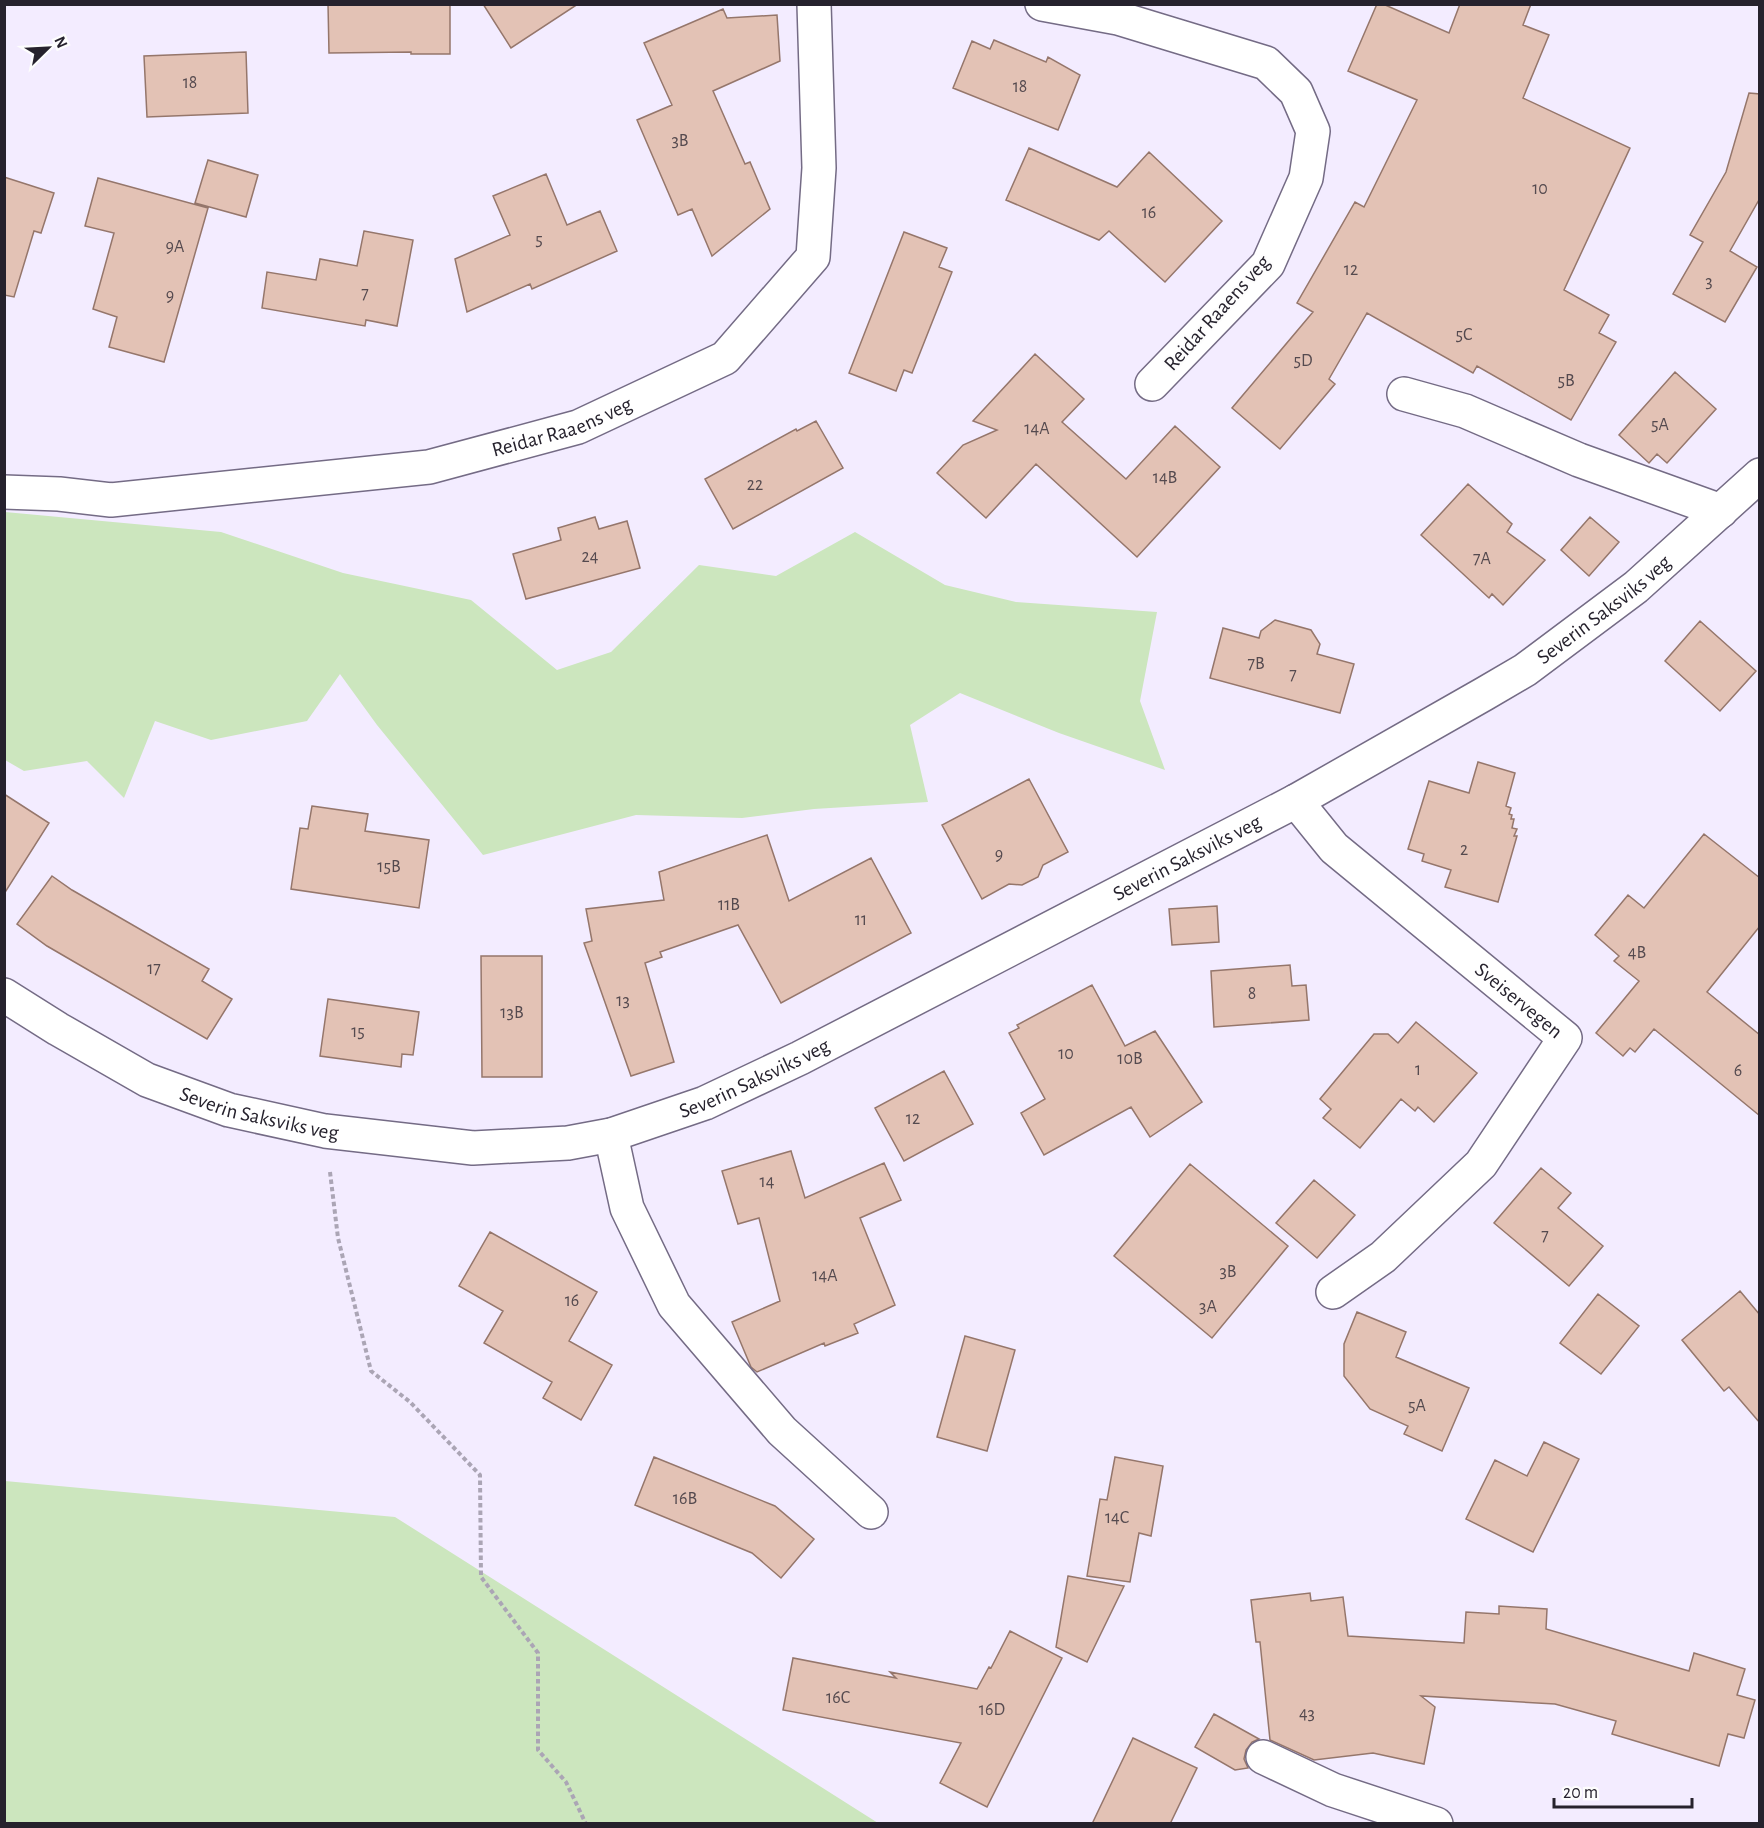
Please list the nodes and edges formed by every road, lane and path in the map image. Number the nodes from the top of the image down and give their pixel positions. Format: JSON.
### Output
{"nodes":[{"id":1,"x":814,"y":4,"type":"edge"},
{"id":2,"x":1042,"y":4,"type":"edge"},
{"id":3,"x":1152,"y":384,"type":"dead end"},
{"id":4,"x":1404,"y":394,"type":"dead end"},
{"id":5,"x":1759,"y":477,"type":"edge"},
{"id":6,"x":4,"y":492,"type":"edge"},
{"id":7,"x":1721,"y":511,"type":"junction"},
{"id":8,"x":1296,"y":801,"type":"junction"},
{"id":9,"x":4,"y":995,"type":"edge"},
{"id":10,"x":325,"y":1131,"type":"junction"},
{"id":11,"x":611,"y":1135,"type":"junction"},
{"id":12,"x":1333,"y":1292,"type":"dead end"},
{"id":13,"x":871,"y":1512,"type":"dead end"},
{"id":14,"x":1263,"y":1757,"type":"dead end"},
{"id":15,"x":585,"y":1824,"type":"edge"},
{"id":16,"x":1436,"y":1824,"type":"edge"}],
"edges":[{"from":1,"to":6,"type":"street","name":"Reidar Raaens veg"},
{"from":2,"to":3,"type":"street","name":"Reidar Raaens veg"},
{"from":4,"to":7,"type":"street"},
{"from":5,"to":7,"type":"street","name":"Severin Saksviks veg"},
{"from":7,"to":8,"type":"street","name":"Severin Saksviks veg"},
{"from":8,"to":11,"type":"street","name":"Severin Saksviks veg"},
{"from":8,"to":12,"type":"street","name":"Sveiservegen"},
{"from":9,"to":10,"type":"street","name":"Severin Saksviks veg"},
{"from":10,"to":11,"type":"street","name":"Severin Saksviks veg"},
{"from":10,"to":15,"type":"path"},
{"from":11,"to":13,"type":"street"},
{"from":14,"to":16,"type":"street"}]}
